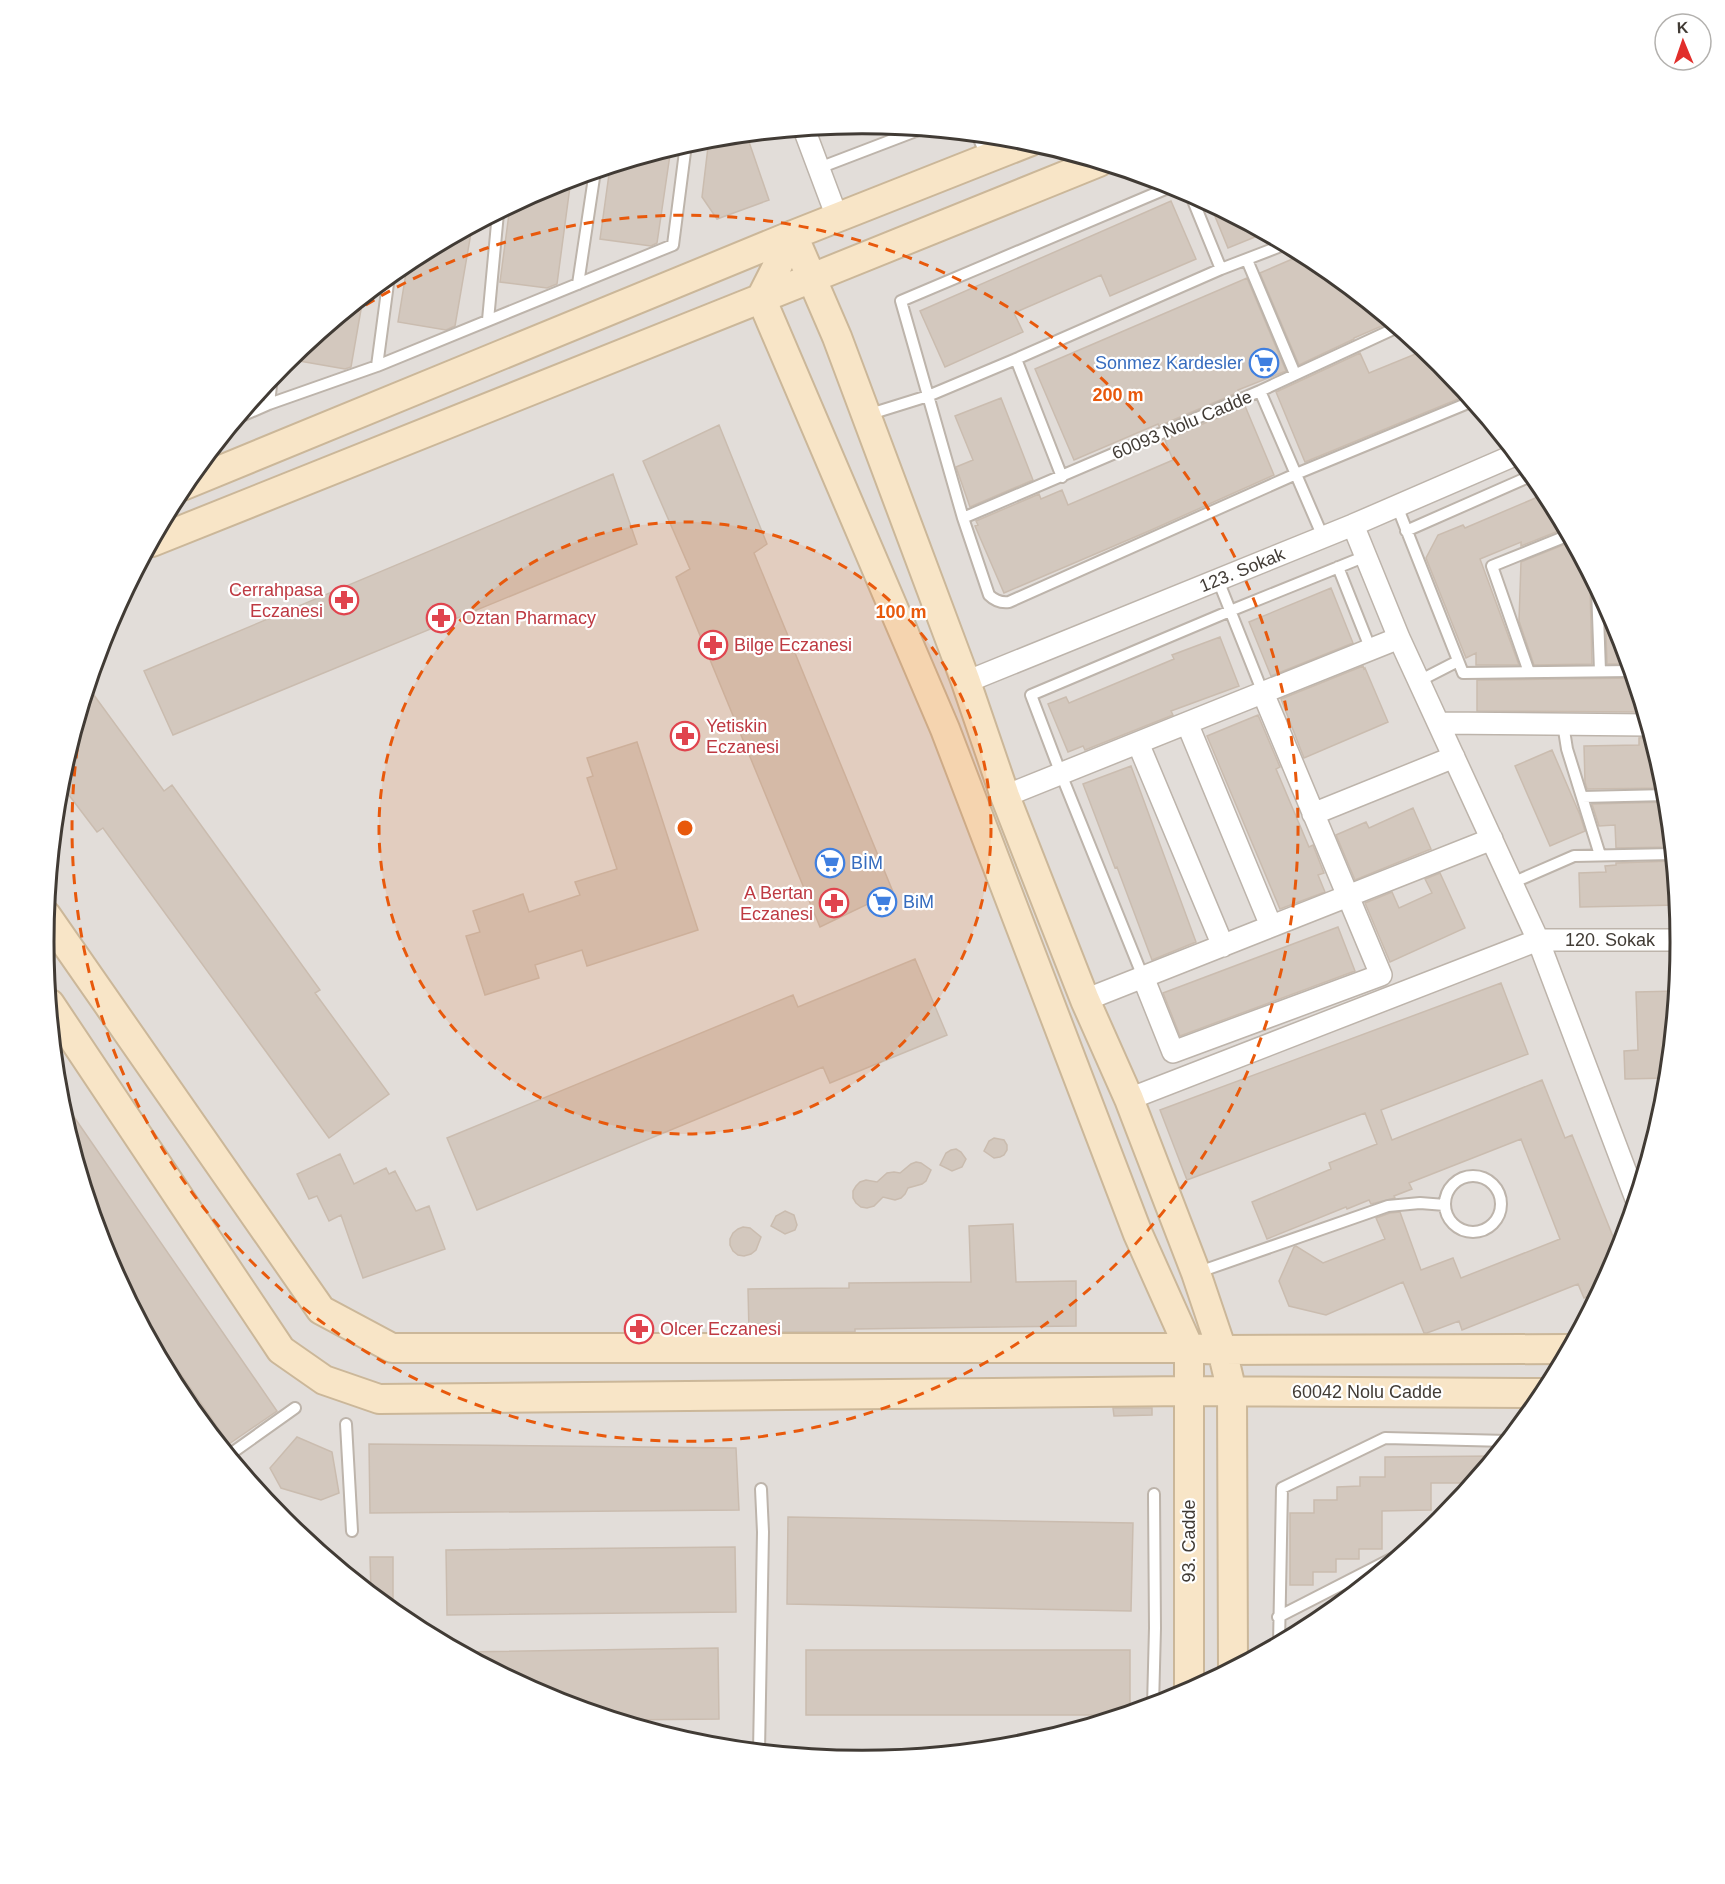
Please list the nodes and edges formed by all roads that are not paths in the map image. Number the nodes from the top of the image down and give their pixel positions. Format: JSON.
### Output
{"nodes":[{"id":1,"x":806,"y":135,"type":"edge"},
{"id":2,"x":906,"y":135,"type":"edge"},
{"id":3,"x":982,"y":146,"type":"edge"},
{"id":4,"x":685,"y":154,"type":"edge"},
{"id":5,"x":1089,"y":166,"type":"edge"},
{"id":6,"x":819,"y":168,"type":"junction"},
{"id":7,"x":594,"y":180,"type":"edge"},
{"id":8,"x":1162,"y":191,"type":"edge"},
{"id":9,"x":1195,"y":206,"type":"edge"},
{"id":10,"x":837,"y":218,"type":"junction"},
{"id":11,"x":497,"y":221,"type":"edge"},
{"id":12,"x":793,"y":235,"type":"junction"},
{"id":13,"x":1276,"y":248,"type":"edge"},
{"id":14,"x":1247,"y":260,"type":"junction"},
{"id":15,"x":1221,"y":269,"type":"junction"},
{"id":16,"x":812,"y":278,"type":"junction"},
{"id":17,"x":578,"y":284,"type":"junction"},
{"id":18,"x":387,"y":289,"type":"edge"},
{"id":19,"x":761,"y":298,"type":"junction"},
{"id":20,"x":488,"y":320,"type":"junction"},
{"id":21,"x":1391,"y":330,"type":"edge"},
{"id":22,"x":1016,"y":359,"type":"junction"},
{"id":23,"x":377,"y":366,"type":"junction"},
{"id":24,"x":1295,"y":374,"type":"junction"},
{"id":25,"x":1260,"y":391,"type":"junction"},
{"id":26,"x":270,"y":392,"type":"edge"},
{"id":27,"x":928,"y":396,"type":"junction"},
{"id":28,"x":269,"y":404,"type":"junction"},
{"id":29,"x":1465,"y":404,"type":"edge"},
{"id":30,"x":254,"y":411,"type":"edge"},
{"id":31,"x":866,"y":416,"type":"junction"},
{"id":32,"x":1509,"y":457,"type":"edge"},
{"id":33,"x":1296,"y":474,"type":"junction"},
{"id":34,"x":1062,"y":477,"type":"junction"},
{"id":35,"x":201,"y":478,"type":"edge"},
{"id":36,"x":1524,"y":478,"type":"edge"},
{"id":37,"x":1397,"y":506,"type":"junction"},
{"id":38,"x":963,"y":518,"type":"junction"},
{"id":39,"x":1353,"y":525,"type":"junction"},
{"id":40,"x":1406,"y":531,"type":"junction"},
{"id":41,"x":1323,"y":537,"type":"junction"},
{"id":42,"x":162,"y":538,"type":"edge"},
{"id":43,"x":1563,"y":538,"type":"edge"},
{"id":44,"x":1366,"y":556,"type":"junction"},
{"id":45,"x":1338,"y":567,"type":"junction"},
{"id":46,"x":1218,"y":580,"type":"junction"},
{"id":47,"x":1598,"y":607,"type":"edge"},
{"id":48,"x":1230,"y":611,"type":"junction"},
{"id":49,"x":1399,"y":638,"type":"junction"},
{"id":50,"x":1371,"y":650,"type":"junction"},
{"id":51,"x":1458,"y":661,"type":"junction"},
{"id":52,"x":1600,"y":671,"type":"junction"},
{"id":53,"x":1624,"y":671,"type":"edge"},
{"id":54,"x":1529,"y":672,"type":"junction"},
{"id":55,"x":1419,"y":681,"type":"junction"},
{"id":56,"x":966,"y":682,"type":"junction"},
{"id":57,"x":1263,"y":693,"type":"junction"},
{"id":58,"x":1187,"y":723,"type":"junction"},
{"id":59,"x":1439,"y":723,"type":"junction"},
{"id":60,"x":1563,"y":724,"type":"junction"},
{"id":61,"x":1641,"y":725,"type":"edge"},
{"id":62,"x":1138,"y":743,"type":"junction"},
{"id":63,"x":1454,"y":756,"type":"junction"},
{"id":64,"x":1061,"y":774,"type":"junction"},
{"id":65,"x":1657,"y":795,"type":"edge"},
{"id":66,"x":1005,"y":796,"type":"junction"},
{"id":67,"x":1582,"y":797,"type":"junction"},
{"id":68,"x":1313,"y":814,"type":"junction"},
{"id":69,"x":1492,"y":839,"type":"junction"},
{"id":70,"x":1666,"y":854,"type":"edge"},
{"id":71,"x":1600,"y":855,"type":"junction"},
{"id":72,"x":1512,"y":883,"type":"junction"},
{"id":73,"x":1347,"y":896,"type":"junction"},
{"id":74,"x":1271,"y":926,"type":"junction"},
{"id":75,"x":55,"y":927,"type":"edge"},
{"id":76,"x":1539,"y":940,"type":"junction"},
{"id":77,"x":1671,"y":940,"type":"edge"},
{"id":78,"x":1222,"y":946,"type":"junction"},
{"id":79,"x":1143,"y":977,"type":"junction"},
{"id":80,"x":1085,"y":1000,"type":"junction"},
{"id":81,"x":58,"y":1016,"type":"edge"},
{"id":82,"x":1129,"y":1098,"type":"junction"},
{"id":83,"x":1632,"y":1188,"type":"edge"},
{"id":84,"x":1445,"y":1204,"type":"junction"},
{"id":85,"x":1196,"y":1273,"type":"junction"},
{"id":86,"x":1189,"y":1348,"type":"junction"},
{"id":87,"x":1561,"y":1349,"type":"edge"},
{"id":88,"x":1222,"y":1350,"type":"junction"},
{"id":89,"x":1189,"y":1391,"type":"junction"},
{"id":90,"x":1232,"y":1392,"type":"junction"},
{"id":91,"x":1534,"y":1393,"type":"edge"},
{"id":92,"x":295,"y":1408,"type":"dead end"},
{"id":93,"x":346,"y":1424,"type":"dead end"},
{"id":94,"x":1498,"y":1441,"type":"edge"},
{"id":95,"x":235,"y":1451,"type":"edge"},
{"id":96,"x":761,"y":1489,"type":"dead end"},
{"id":97,"x":1154,"y":1494,"type":"dead end"},
{"id":98,"x":352,"y":1531,"type":"dead end"},
{"id":99,"x":1374,"y":1568,"type":"edge"},
{"id":100,"x":1278,"y":1617,"type":"junction"},
{"id":101,"x":1279,"y":1635,"type":"edge"},
{"id":102,"x":1233,"y":1660,"type":"edge"},
{"id":103,"x":1189,"y":1681,"type":"edge"},
{"id":104,"x":1153,"y":1696,"type":"edge"},
{"id":105,"x":759,"y":1744,"type":"edge"}],
"edges":[{"from":1,"to":6,"type":"street"},
{"from":2,"to":6,"type":"lane"},
{"from":3,"to":10,"type":"street"},
{"from":4,"to":17,"type":"lane"},
{"from":5,"to":16,"type":"street"},
{"from":6,"to":10,"type":"street"},
{"from":7,"to":17,"type":"lane"},
{"from":8,"to":27,"type":"lane"},
{"from":9,"to":15,"type":"lane"},
{"from":10,"to":12,"type":"street"},
{"from":11,"to":20,"type":"lane"},
{"from":12,"to":16,"type":"street"},
{"from":12,"to":19,"type":"street"},
{"from":12,"to":35,"type":"street"},
{"from":13,"to":14,"type":"lane"},
{"from":14,"to":15,"type":"lane"},
{"from":14,"to":24,"type":"lane"},
{"from":15,"to":22,"type":"lane"},
{"from":16,"to":19,"type":"street"},
{"from":16,"to":31,"type":"street"},
{"from":17,"to":20,"type":"lane"},
{"from":18,"to":23,"type":"lane"},
{"from":19,"to":42,"type":"street"},
{"from":19,"to":86,"type":"street"},
{"from":20,"to":23,"type":"lane"},
{"from":21,"to":24,"type":"lane","name":"60093 Nolu Cadde"},
{"from":22,"to":27,"type":"lane"},
{"from":22,"to":34,"type":"lane"},
{"from":23,"to":28,"type":"lane"},
{"from":24,"to":25,"type":"lane","name":"60093 Nolu Cadde"},
{"from":25,"to":33,"type":"lane"},
{"from":25,"to":34,"type":"lane","name":"60093 Nolu Cadde"},
{"from":26,"to":28,"type":"lane"},
{"from":27,"to":31,"type":"lane"},
{"from":27,"to":38,"type":"lane"},
{"from":28,"to":30,"type":"lane"},
{"from":29,"to":33,"type":"lane"},
{"from":31,"to":56,"type":"street"},
{"from":32,"to":37,"type":"street","name":"123. Sokak"},
{"from":33,"to":38,"type":"lane"},
{"from":33,"to":41,"type":"lane"},
{"from":34,"to":38,"type":"lane","name":"60093 Nolu Cadde"},
{"from":36,"to":40,"type":"lane"},
{"from":37,"to":39,"type":"street","name":"123. Sokak"},
{"from":37,"to":40,"type":"lane"},
{"from":39,"to":41,"type":"street","name":"123. Sokak"},
{"from":39,"to":44,"type":"street"},
{"from":40,"to":51,"type":"lane"},
{"from":41,"to":46,"type":"street","name":"123. Sokak"},
{"from":43,"to":54,"type":"lane"},
{"from":44,"to":45,"type":"lane"},
{"from":44,"to":49,"type":"street"},
{"from":45,"to":48,"type":"lane"},
{"from":45,"to":50,"type":"lane"},
{"from":46,"to":48,"type":"lane"},
{"from":46,"to":56,"type":"street","name":"123. Sokak"},
{"from":47,"to":52,"type":"lane"},
{"from":48,"to":57,"type":"lane"},
{"from":48,"to":64,"type":"lane"},
{"from":49,"to":50,"type":"street"},
{"from":49,"to":55,"type":"street"},
{"from":50,"to":57,"type":"street"},
{"from":51,"to":54,"type":"lane"},
{"from":51,"to":55,"type":"lane"},
{"from":52,"to":53,"type":"lane"},
{"from":52,"to":54,"type":"lane"},
{"from":55,"to":59,"type":"street"},
{"from":56,"to":66,"type":"street"},
{"from":57,"to":58,"type":"street"},
{"from":57,"to":68,"type":"street"},
{"from":58,"to":62,"type":"street"},
{"from":58,"to":74,"type":"street"},
{"from":59,"to":60,"type":"street"},
{"from":59,"to":63,"type":"street"},
{"from":60,"to":61,"type":"street"},
{"from":60,"to":67,"type":"lane"},
{"from":62,"to":64,"type":"street"},
{"from":62,"to":78,"type":"street"},
{"from":63,"to":68,"type":"street"},
{"from":63,"to":69,"type":"street"},
{"from":64,"to":66,"type":"street"},
{"from":64,"to":79,"type":"lane"},
{"from":65,"to":67,"type":"lane"},
{"from":66,"to":80,"type":"street"},
{"from":67,"to":71,"type":"lane"},
{"from":68,"to":73,"type":"street"},
{"from":69,"to":72,"type":"street"},
{"from":69,"to":73,"type":"street"},
{"from":70,"to":71,"type":"lane"},
{"from":71,"to":72,"type":"lane"},
{"from":72,"to":76,"type":"street"},
{"from":73,"to":74,"type":"street"},
{"from":73,"to":79,"type":"street"},
{"from":74,"to":78,"type":"street"},
{"from":75,"to":86,"type":"street"},
{"from":76,"to":77,"type":"street","name":"120. Sokak"},
{"from":76,"to":82,"type":"street"},
{"from":76,"to":83,"type":"street"},
{"from":78,"to":79,"type":"street"},
{"from":79,"to":80,"type":"street"},
{"from":80,"to":82,"type":"street"},
{"from":81,"to":89,"type":"street","name":"60042 Nolu Cadde"},
{"from":82,"to":85,"type":"street"},
{"from":84,"to":84,"type":"lane"},
{"from":84,"to":85,"type":"lane"},
{"from":85,"to":88,"type":"street"},
{"from":86,"to":88,"type":"street"},
{"from":86,"to":89,"type":"street","name":"93. Cadde"},
{"from":87,"to":88,"type":"street"},
{"from":88,"to":90,"type":"street"},
{"from":89,"to":90,"type":"street","name":"60042 Nolu Cadde"},
{"from":89,"to":103,"type":"street","name":"93. Cadde"},
{"from":90,"to":91,"type":"street","name":"60042 Nolu Cadde"},
{"from":90,"to":102,"type":"street"},
{"from":92,"to":95,"type":"lane"},
{"from":93,"to":98,"type":"lane"},
{"from":94,"to":100,"type":"lane"},
{"from":96,"to":105,"type":"lane"},
{"from":97,"to":104,"type":"lane"},
{"from":99,"to":100,"type":"lane"},
{"from":100,"to":101,"type":"lane"}]}
